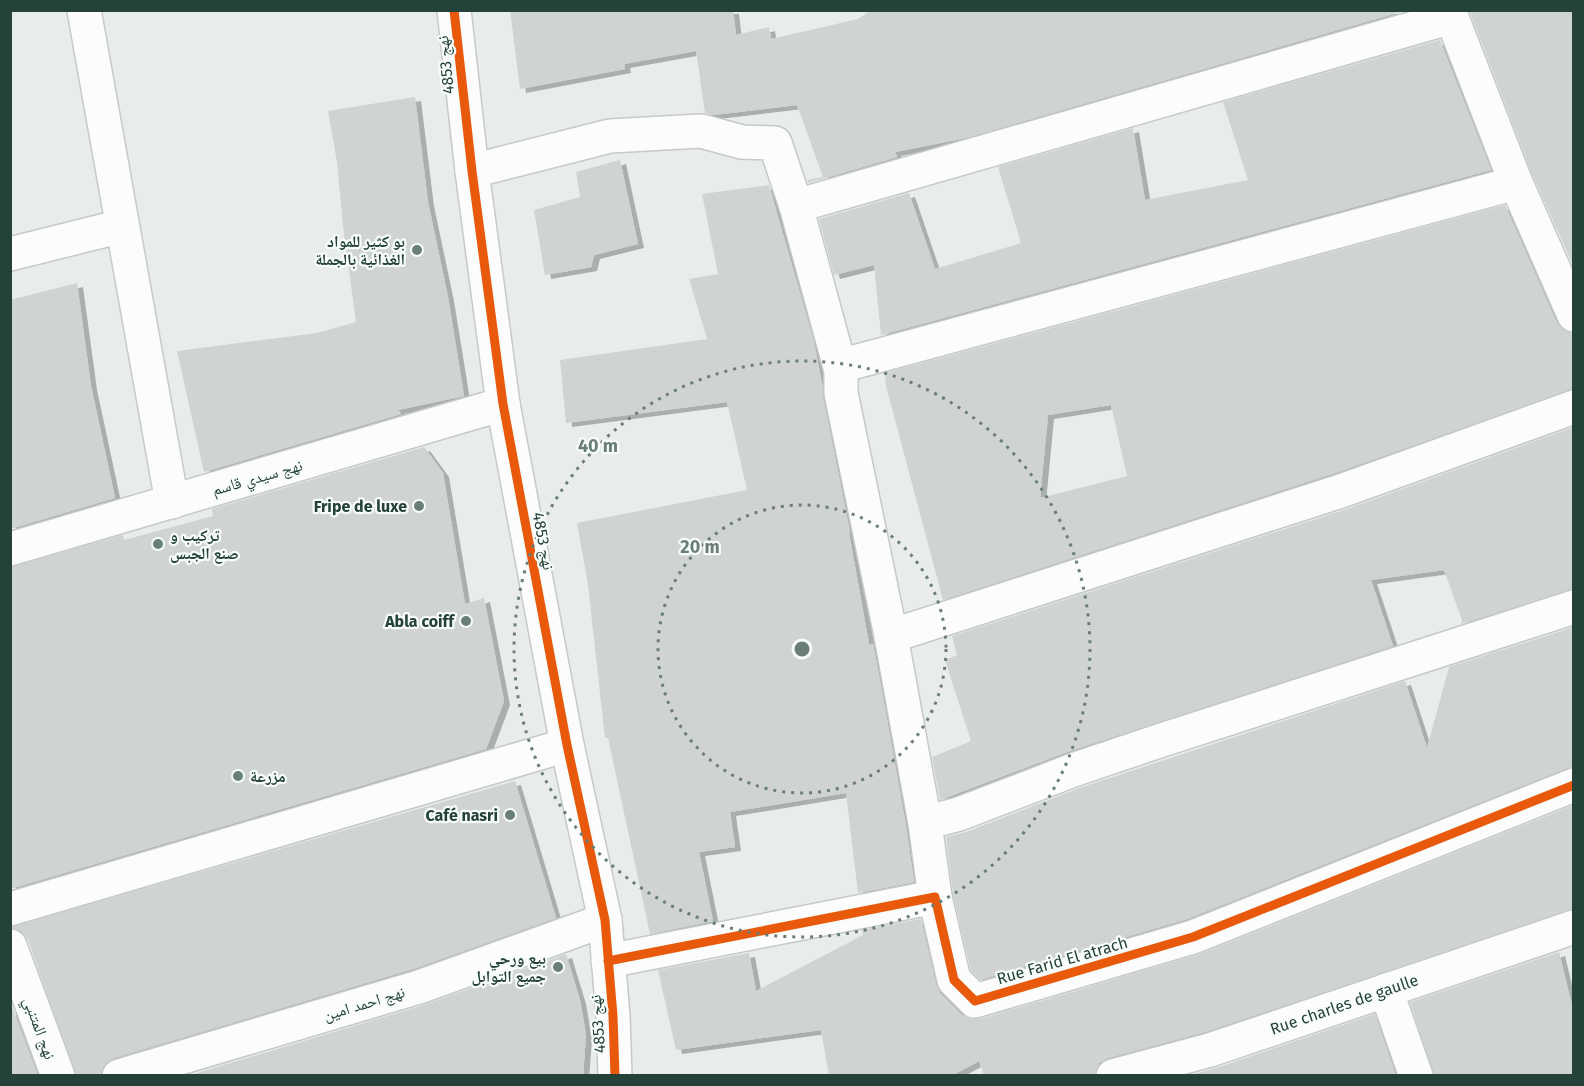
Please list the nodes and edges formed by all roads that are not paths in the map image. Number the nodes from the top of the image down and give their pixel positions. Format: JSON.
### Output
{"nodes":[{"id":1,"x":84,"y":10,"type":"edge"},
{"id":2,"x":454,"y":10,"type":"edge"},
{"id":3,"x":1450,"y":14,"type":"edge"},
{"id":4,"x":472,"y":171,"type":"junction"},
{"id":5,"x":1516,"y":183,"type":"junction"},
{"id":6,"x":796,"y":206,"type":"junction"},
{"id":7,"x":122,"y":226,"type":"junction"},
{"id":8,"x":10,"y":254,"type":"edge"},
{"id":9,"x":1574,"y":315,"type":"edge"},
{"id":10,"x":841,"y":371,"type":"junction"},
{"id":11,"x":503,"y":404,"type":"junction"},
{"id":12,"x":1574,"y":407,"type":"edge"},
{"id":13,"x":172,"y":502,"type":"junction"},
{"id":14,"x":10,"y":549,"type":"edge"},
{"id":15,"x":1574,"y":607,"type":"edge"},
{"id":16,"x":891,"y":636,"type":"junction"},
{"id":17,"x":567,"y":745,"type":"junction"},
{"id":18,"x":1574,"y":785,"type":"edge"},
{"id":19,"x":925,"y":823,"type":"junction"},
{"id":20,"x":934,"y":897,"type":"junction"},
{"id":21,"x":10,"y":909,"type":"edge"},
{"id":22,"x":605,"y":920,"type":"junction"},
{"id":23,"x":1574,"y":927,"type":"edge"},
{"id":24,"x":10,"y":946,"type":"edge"},
{"id":25,"x":608,"y":961,"type":"junction"},
{"id":26,"x":1386,"y":990,"type":"junction"},
{"id":27,"x":1214,"y":1063,"type":"edge"},
{"id":28,"x":58,"y":1076,"type":"edge"},
{"id":29,"x":119,"y":1076,"type":"edge"},
{"id":30,"x":615,"y":1076,"type":"edge"},
{"id":31,"x":1113,"y":1076,"type":"edge"},
{"id":32,"x":1416,"y":1076,"type":"edge"}],
"edges":[{"from":1,"to":7,"type":"street"},
{"from":2,"to":4,"type":"street","name":"نهج 4853"},
{"from":3,"to":5,"type":"street"},
{"from":3,"to":6,"type":"street"},
{"from":4,"to":6,"type":"street"},
{"from":4,"to":11,"type":"street","name":"نهج 4853"},
{"from":5,"to":9,"type":"street"},
{"from":5,"to":10,"type":"street"},
{"from":6,"to":10,"type":"street"},
{"from":7,"to":8,"type":"street"},
{"from":7,"to":13,"type":"street"},
{"from":10,"to":16,"type":"street"},
{"from":11,"to":13,"type":"street","name":"نهج سيدي قاسم"},
{"from":11,"to":17,"type":"street","name":"نهج 4853"},
{"from":12,"to":16,"type":"street"},
{"from":13,"to":14,"type":"street","name":"نهج سيدي قاسم"},
{"from":15,"to":19,"type":"street"},
{"from":16,"to":19,"type":"street"},
{"from":17,"to":21,"type":"street"},
{"from":17,"to":22,"type":"street","name":"نهج 4853"},
{"from":18,"to":20,"type":"street","name":"Rue Farid El atrach"},
{"from":19,"to":20,"type":"street"},
{"from":20,"to":25,"type":"street"},
{"from":22,"to":25,"type":"street","name":"نهج 4853"},
{"from":22,"to":29,"type":"street","name":"نهج احمد امين"},
{"from":23,"to":26,"type":"street","name":"Rue charles de gaulle"},
{"from":24,"to":28,"type":"street","name":"نهج المتنبي"},
{"from":25,"to":30,"type":"street","name":"نهج 4853"},
{"from":26,"to":27,"type":"street","name":"Rue charles de gaulle"},
{"from":26,"to":32,"type":"street"},
{"from":27,"to":31,"type":"street","name":"Rue charles de gaulle"}]}
